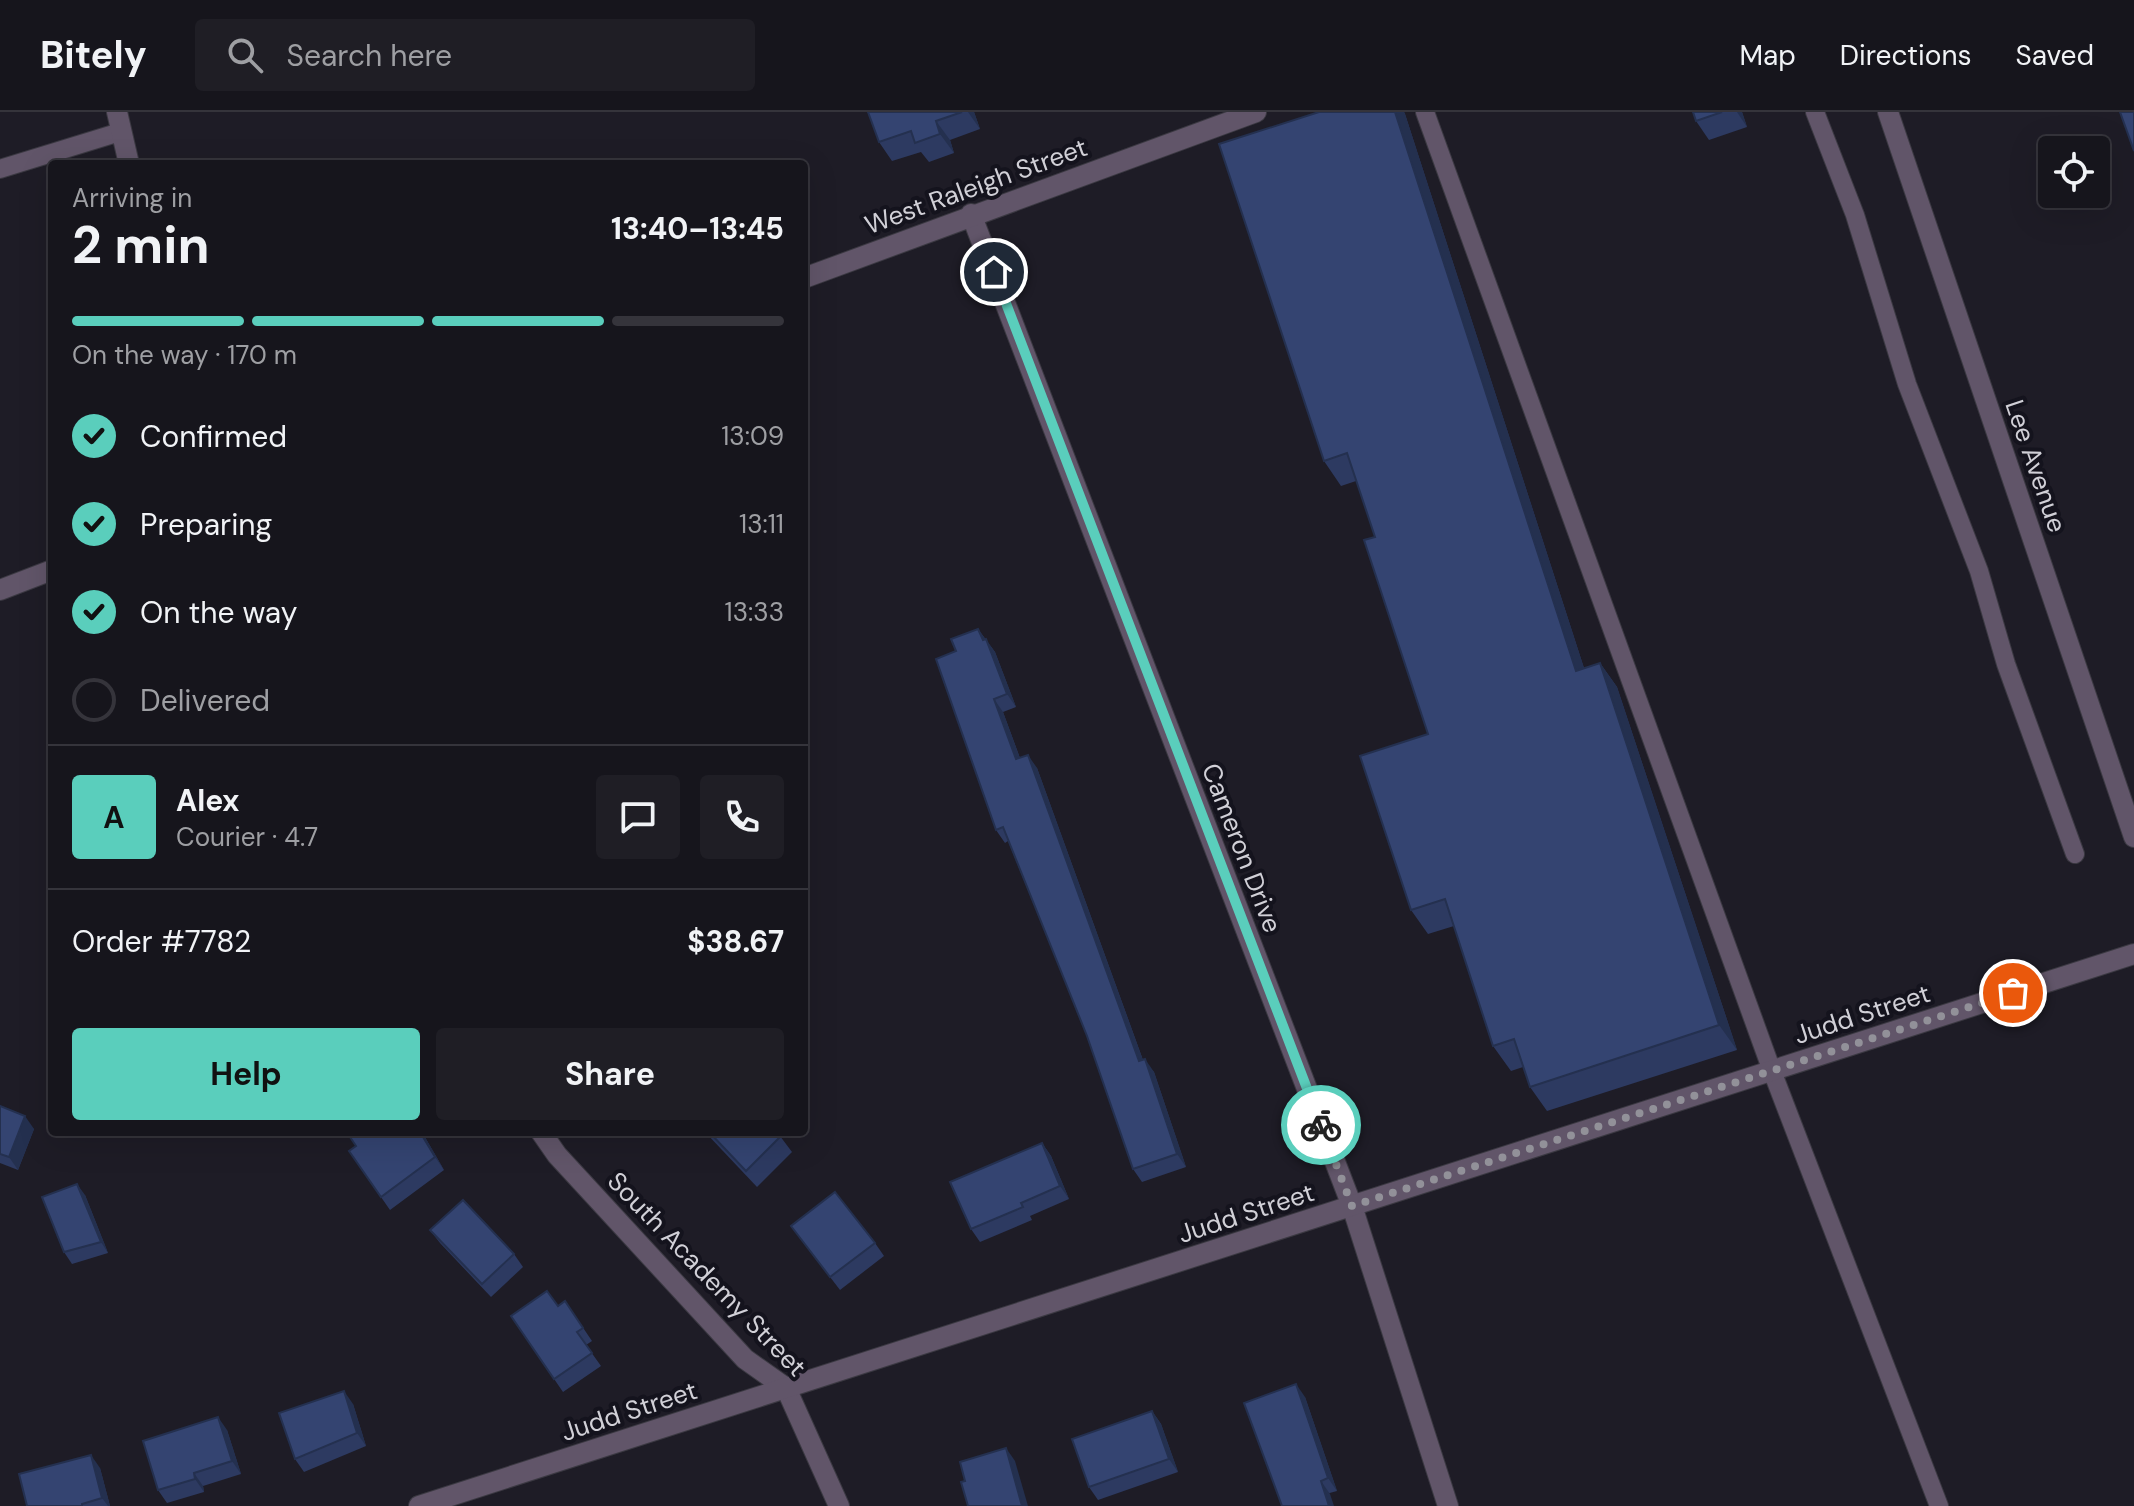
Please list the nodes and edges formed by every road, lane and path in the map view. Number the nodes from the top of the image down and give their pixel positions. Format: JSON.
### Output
{"nodes":[{"id":1,"x":1256,"y":112,"type":"edge"},
{"id":2,"x":1425,"y":112,"type":"edge"},
{"id":3,"x":1815,"y":112,"type":"edge"},
{"id":4,"x":1888,"y":112,"type":"edge"},
{"id":5,"x":119,"y":122,"type":"edge"},
{"id":6,"x":128,"y":160,"type":"edge"},
{"id":7,"x":0,"y":169,"type":"edge"},
{"id":8,"x":971,"y":214,"type":"junction"},
{"id":9,"x":808,"y":276,"type":"edge"},
{"id":10,"x":48,"y":572,"type":"edge"},
{"id":11,"x":0,"y":590,"type":"edge"},
{"id":12,"x":2126,"y":786,"type":"edge"},
{"id":13,"x":2134,"y":837,"type":"edge"},
{"id":14,"x":2075,"y":854,"type":"dead end"},
{"id":15,"x":2134,"y":954,"type":"edge"},
{"id":16,"x":1772,"y":1071,"type":"junction"},
{"id":17,"x":544,"y":1136,"type":"edge"},
{"id":18,"x":1352,"y":1206,"type":"junction"},
{"id":19,"x":786,"y":1388,"type":"junction"},
{"id":20,"x":419,"y":1506,"type":"edge"},
{"id":21,"x":839,"y":1506,"type":"edge"},
{"id":22,"x":1448,"y":1506,"type":"edge"},
{"id":23,"x":1939,"y":1506,"type":"edge"}],
"edges":[{"from":1,"to":8,"type":"street","name":"West Raleigh Street"},
{"from":2,"to":16,"type":"lane"},
{"from":3,"to":14,"type":"lane"},
{"from":4,"to":12,"type":"street","name":"Lee Avenue"},
{"from":5,"to":6,"type":"street"},
{"from":5,"to":7,"type":"lane"},
{"from":8,"to":9,"type":"street","name":"West Raleigh Street"},
{"from":8,"to":18,"type":"street","name":"Cameron Drive"},
{"from":10,"to":11,"type":"street"},
{"from":12,"to":13,"type":"street","name":"Lee Avenue"},
{"from":15,"to":16,"type":"street","name":"Judd Street"},
{"from":16,"to":18,"type":"street","name":"Judd Street"},
{"from":16,"to":23,"type":"lane"},
{"from":17,"to":19,"type":"street","name":"South Academy Street"},
{"from":18,"to":19,"type":"street","name":"Judd Street"},
{"from":18,"to":22,"type":"street","name":"Cameron Drive"},
{"from":19,"to":20,"type":"street","name":"Judd Street"},
{"from":19,"to":21,"type":"street","name":"South Academy Street"}]}
